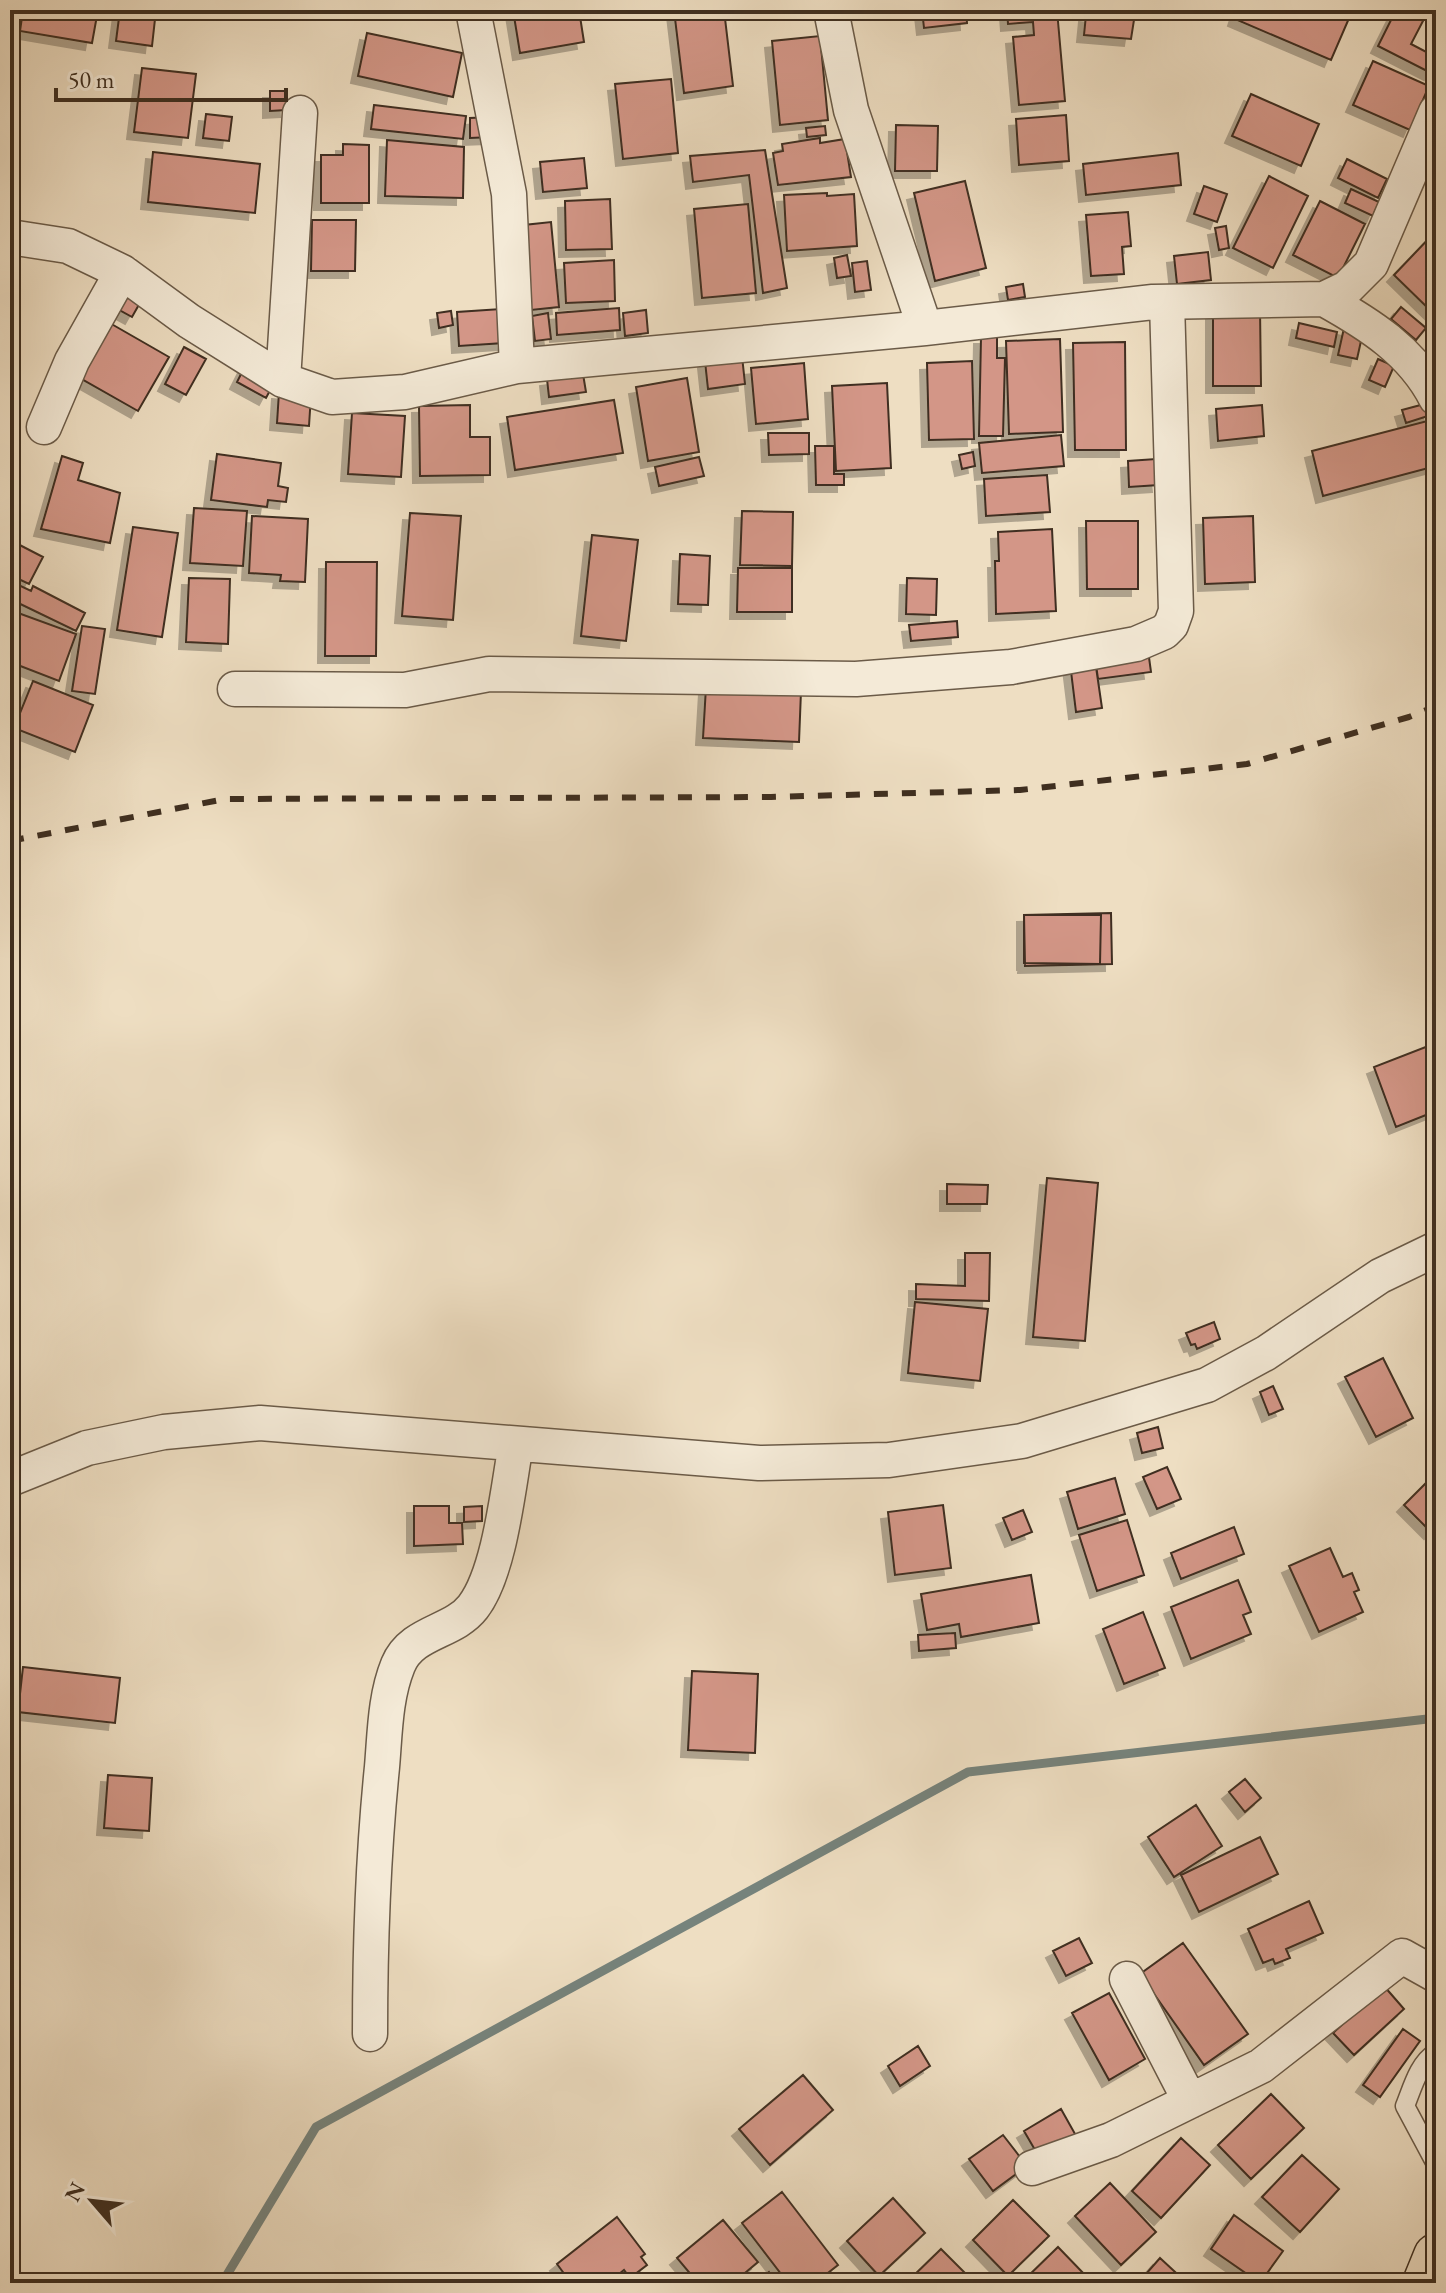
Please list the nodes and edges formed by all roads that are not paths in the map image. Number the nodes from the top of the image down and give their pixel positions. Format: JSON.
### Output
{"nodes":[{"id":1,"x":473,"y":10,"type":"edge"},
{"id":2,"x":831,"y":10,"type":"edge"},
{"id":3,"x":1436,"y":112,"type":"edge"},
{"id":4,"x":300,"y":113,"type":"dead end"},
{"id":5,"x":10,"y":237,"type":"edge"},
{"id":6,"x":122,"y":272,"type":"junction"},
{"id":7,"x":1324,"y":299,"type":"junction"},
{"id":8,"x":1167,"y":302,"type":"junction"},
{"id":9,"x":925,"y":328,"type":"junction"},
{"id":10,"x":517,"y":366,"type":"junction"},
{"id":11,"x":283,"y":380,"type":"junction"},
{"id":12,"x":1436,"y":398,"type":"edge"},
{"id":13,"x":44,"y":427,"type":"dead end"},
{"id":14,"x":235,"y":689,"type":"dead end"},
{"id":15,"x":1436,"y":1249,"type":"edge"},
{"id":16,"x":516,"y":1444,"type":"junction"},
{"id":17,"x":10,"y":1479,"type":"edge"},
{"id":18,"x":1436,"y":1975,"type":"edge"},
{"id":19,"x":1127,"y":1979,"type":"dead end"},
{"id":20,"x":370,"y":2034,"type":"dead end"},
{"id":21,"x":1436,"y":2053,"type":"edge"},
{"id":22,"x":1190,"y":2101,"type":"junction"},
{"id":23,"x":1436,"y":2164,"type":"edge"},
{"id":24,"x":1032,"y":2168,"type":"dead end"},
{"id":25,"x":1436,"y":2256,"type":"edge"},
{"id":26,"x":1425,"y":2283,"type":"edge"}],
"edges":[{"from":1,"to":10,"type":"street"},
{"from":2,"to":9,"type":"street"},
{"from":3,"to":7,"type":"street"},
{"from":4,"to":11,"type":"street"},
{"from":5,"to":6,"type":"street"},
{"from":6,"to":11,"type":"street"},
{"from":6,"to":13,"type":"street"},
{"from":7,"to":8,"type":"street"},
{"from":7,"to":12,"type":"street"},
{"from":8,"to":9,"type":"street"},
{"from":8,"to":14,"type":"street"},
{"from":9,"to":10,"type":"street"},
{"from":10,"to":11,"type":"street"},
{"from":15,"to":16,"type":"street"},
{"from":16,"to":17,"type":"street"},
{"from":16,"to":20,"type":"street"},
{"from":18,"to":22,"type":"street"},
{"from":19,"to":22,"type":"street"},
{"from":21,"to":23,"type":"lane"},
{"from":22,"to":24,"type":"street"},
{"from":25,"to":26,"type":"highway"}]}
